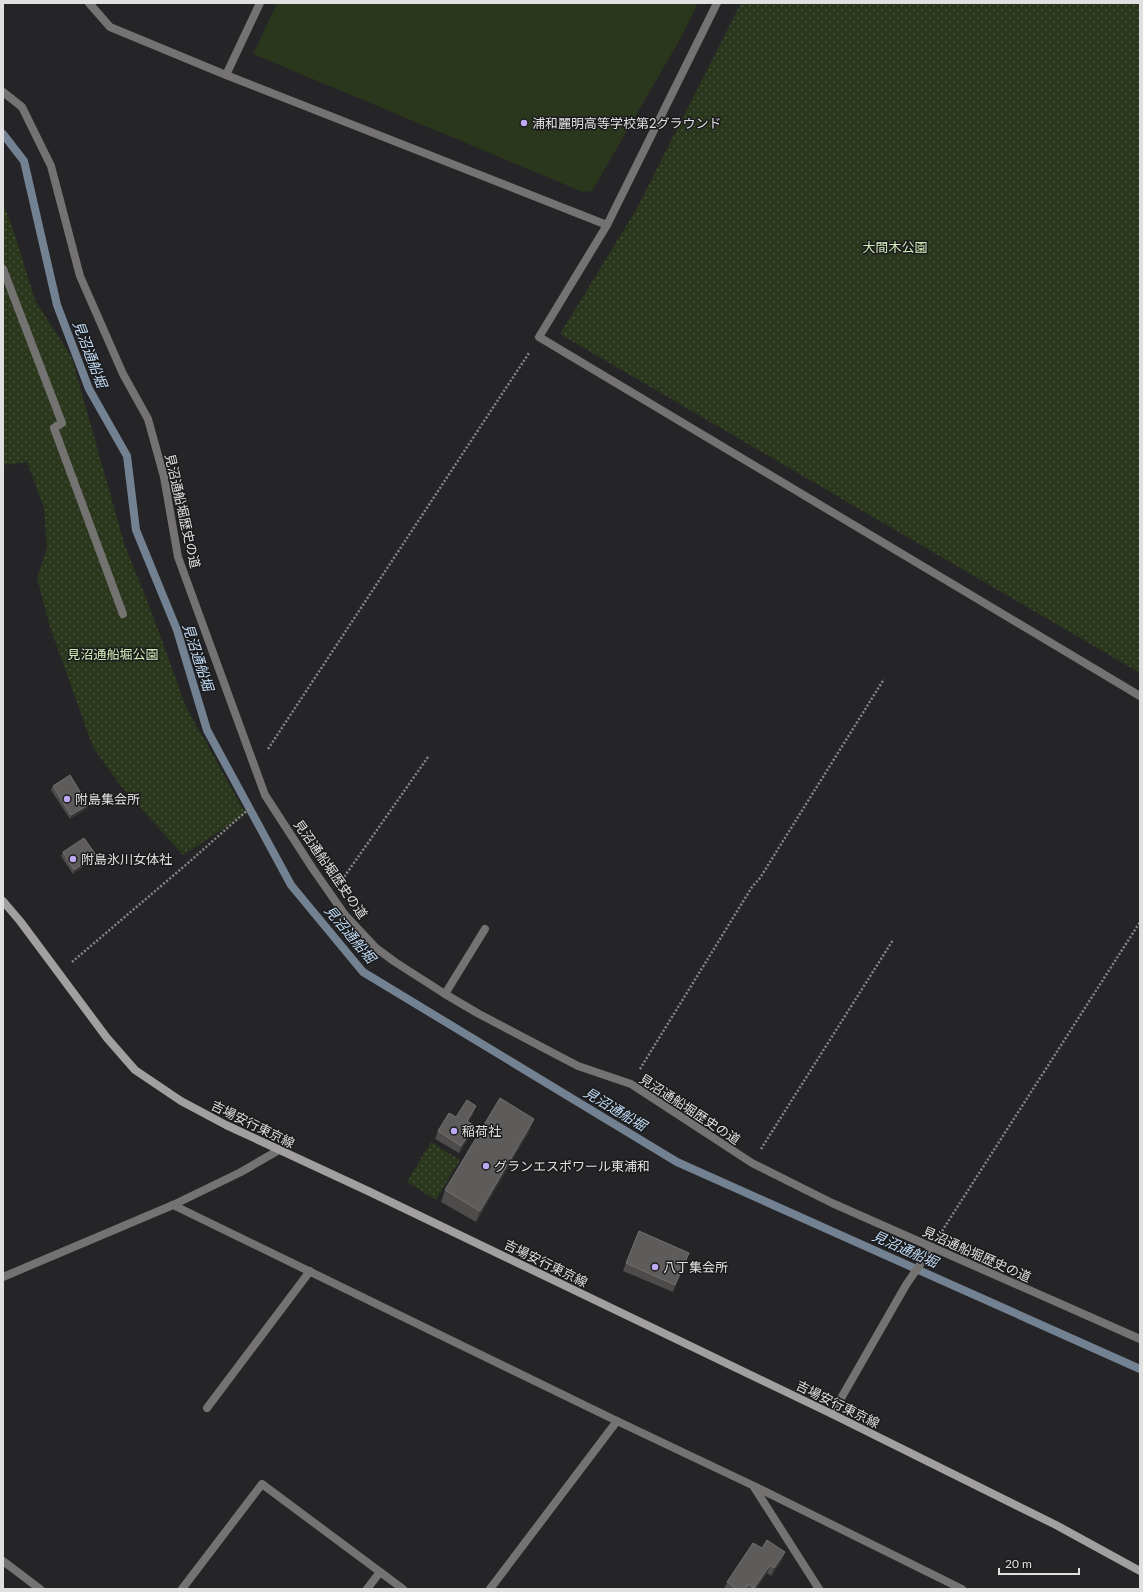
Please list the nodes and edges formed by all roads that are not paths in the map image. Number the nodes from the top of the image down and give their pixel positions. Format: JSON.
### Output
{"nodes":[{"id":1,"x":89,"y":3,"type":"edge"},
{"id":2,"x":260,"y":3,"type":"edge"},
{"id":3,"x":718,"y":3,"type":"edge"},
{"id":4,"x":226,"y":75,"type":"junction"},
{"id":5,"x":3,"y":92,"type":"edge"},
{"id":6,"x":607,"y":226,"type":"junction"},
{"id":7,"x":3,"y":269,"type":"edge"},
{"id":8,"x":123,"y":614,"type":"dead end"},
{"id":9,"x":1140,"y":696,"type":"edge"},
{"id":10,"x":3,"y":901,"type":"edge"},
{"id":11,"x":485,"y":929,"type":"dead end"},
{"id":12,"x":445,"y":994,"type":"junction"},
{"id":13,"x":279,"y":1150,"type":"junction"},
{"id":14,"x":173,"y":1205,"type":"junction"},
{"id":15,"x":932,"y":1247,"type":"junction"},
{"id":16,"x":310,"y":1270,"type":"junction"},
{"id":17,"x":3,"y":1277,"type":"edge"},
{"id":18,"x":1140,"y":1339,"type":"edge"},
{"id":19,"x":207,"y":1408,"type":"dead end"},
{"id":20,"x":832,"y":1414,"type":"junction"},
{"id":21,"x":617,"y":1422,"type":"junction"},
{"id":22,"x":754,"y":1486,"type":"junction"},
{"id":23,"x":3,"y":1561,"type":"edge"},
{"id":24,"x":1140,"y":1571,"type":"edge"},
{"id":25,"x":380,"y":1572,"type":"junction"},
{"id":26,"x":40,"y":1589,"type":"edge"},
{"id":27,"x":182,"y":1589,"type":"edge"},
{"id":28,"x":367,"y":1589,"type":"edge"},
{"id":29,"x":402,"y":1589,"type":"edge"},
{"id":30,"x":490,"y":1589,"type":"edge"},
{"id":31,"x":819,"y":1589,"type":"edge"},
{"id":32,"x":962,"y":1589,"type":"edge"}],
"edges":[{"from":1,"to":4,"type":"street"},
{"from":2,"to":4,"type":"street"},
{"from":3,"to":6,"type":"street"},
{"from":4,"to":6,"type":"street"},
{"from":5,"to":12,"type":"street","name":"見沼通船堀歴史の道"},
{"from":6,"to":9,"type":"street"},
{"from":7,"to":8,"type":"street"},
{"from":10,"to":13,"type":"main road","name":"吉場安行東京線"},
{"from":11,"to":12,"type":"street"},
{"from":12,"to":15,"type":"street","name":"見沼通船堀歴史の道"},
{"from":13,"to":14,"type":"street"},
{"from":13,"to":20,"type":"main road","name":"吉場安行東京線"},
{"from":14,"to":16,"type":"street"},
{"from":14,"to":17,"type":"street"},
{"from":15,"to":18,"type":"street","name":"見沼通船堀歴史の道"},
{"from":15,"to":20,"type":"street"},
{"from":16,"to":19,"type":"street"},
{"from":16,"to":21,"type":"street"},
{"from":20,"to":24,"type":"main road","name":"吉場安行東京線"},
{"from":21,"to":22,"type":"street"},
{"from":21,"to":30,"type":"street"},
{"from":22,"to":31,"type":"street"},
{"from":22,"to":32,"type":"street"},
{"from":23,"to":26,"type":"street"},
{"from":25,"to":27,"type":"street"},
{"from":25,"to":28,"type":"street"},
{"from":25,"to":29,"type":"street"}]}
